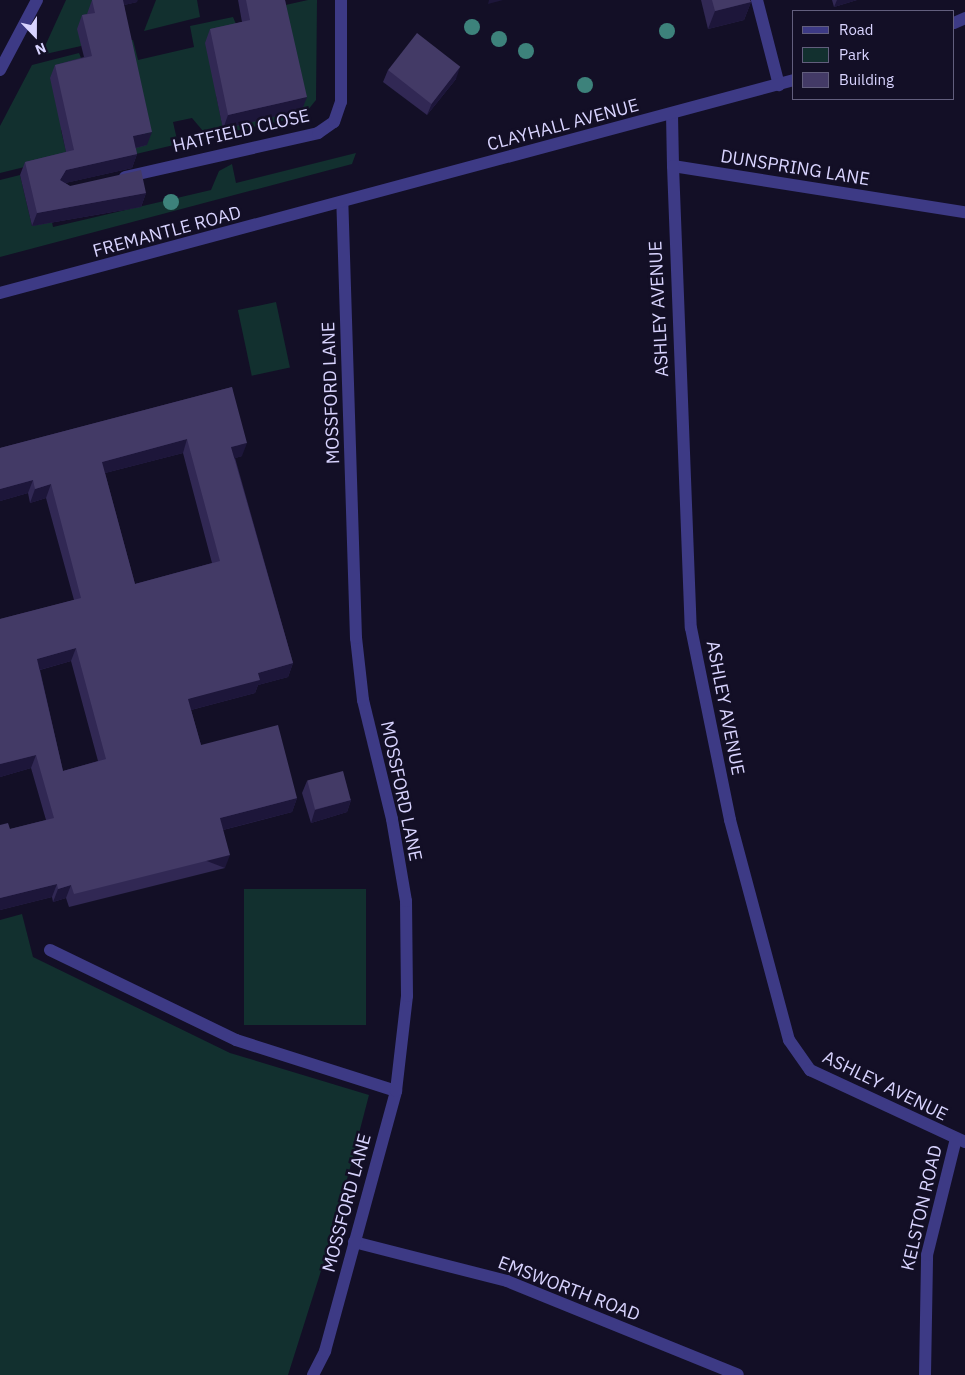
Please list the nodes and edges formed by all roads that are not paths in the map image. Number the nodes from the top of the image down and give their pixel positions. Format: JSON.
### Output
{"nodes":[{"id":1,"x":37,"y":0,"type":"edge"},
{"id":2,"x":341,"y":0,"type":"edge"},
{"id":3,"x":757,"y":0,"type":"edge"},
{"id":4,"x":0,"y":70,"type":"edge"},
{"id":5,"x":792,"y":81,"type":"edge"},
{"id":6,"x":779,"y":85,"type":"junction"},
{"id":7,"x":672,"y":114,"type":"junction"},
{"id":8,"x":673,"y":166,"type":"junction"},
{"id":9,"x":111,"y":180,"type":"edge"},
{"id":10,"x":342,"y":203,"type":"junction"},
{"id":11,"x":965,"y":212,"type":"edge"},
{"id":12,"x":0,"y":293,"type":"edge"},
{"id":13,"x":50,"y":950,"type":"dead end"},
{"id":14,"x":396,"y":1091,"type":"junction"},
{"id":15,"x":960,"y":1141,"type":"edge"},
{"id":16,"x":354,"y":1242,"type":"junction"},
{"id":17,"x":314,"y":1375,"type":"edge"},
{"id":18,"x":738,"y":1375,"type":"edge"},
{"id":19,"x":925,"y":1375,"type":"edge"}],
"edges":[{"from":1,"to":4,"type":"street"},
{"from":2,"to":9,"type":"street","name":"HATFIELD CLOSE"},
{"from":3,"to":6,"type":"street"},
{"from":5,"to":6,"type":"street","name":"CLAYHALL AVENUE"},
{"from":6,"to":7,"type":"street","name":"CLAYHALL AVENUE"},
{"from":7,"to":8,"type":"street"},
{"from":7,"to":10,"type":"street","name":"CLAYHALL AVENUE"},
{"from":8,"to":11,"type":"street","name":"DUNSPRING LANE"},
{"from":8,"to":15,"type":"street","name":"ASHLEY AVENUE"},
{"from":10,"to":12,"type":"street","name":"FREMANTLE ROAD"},
{"from":10,"to":14,"type":"street","name":"MOSSFORD LANE"},
{"from":13,"to":14,"type":"street"},
{"from":14,"to":16,"type":"street","name":"MOSSFORD LANE"},
{"from":15,"to":19,"type":"street","name":"KELSTON ROAD"},
{"from":16,"to":17,"type":"street","name":"MOSSFORD LANE"},
{"from":16,"to":18,"type":"street","name":"EMSWORTH ROAD"}]}
